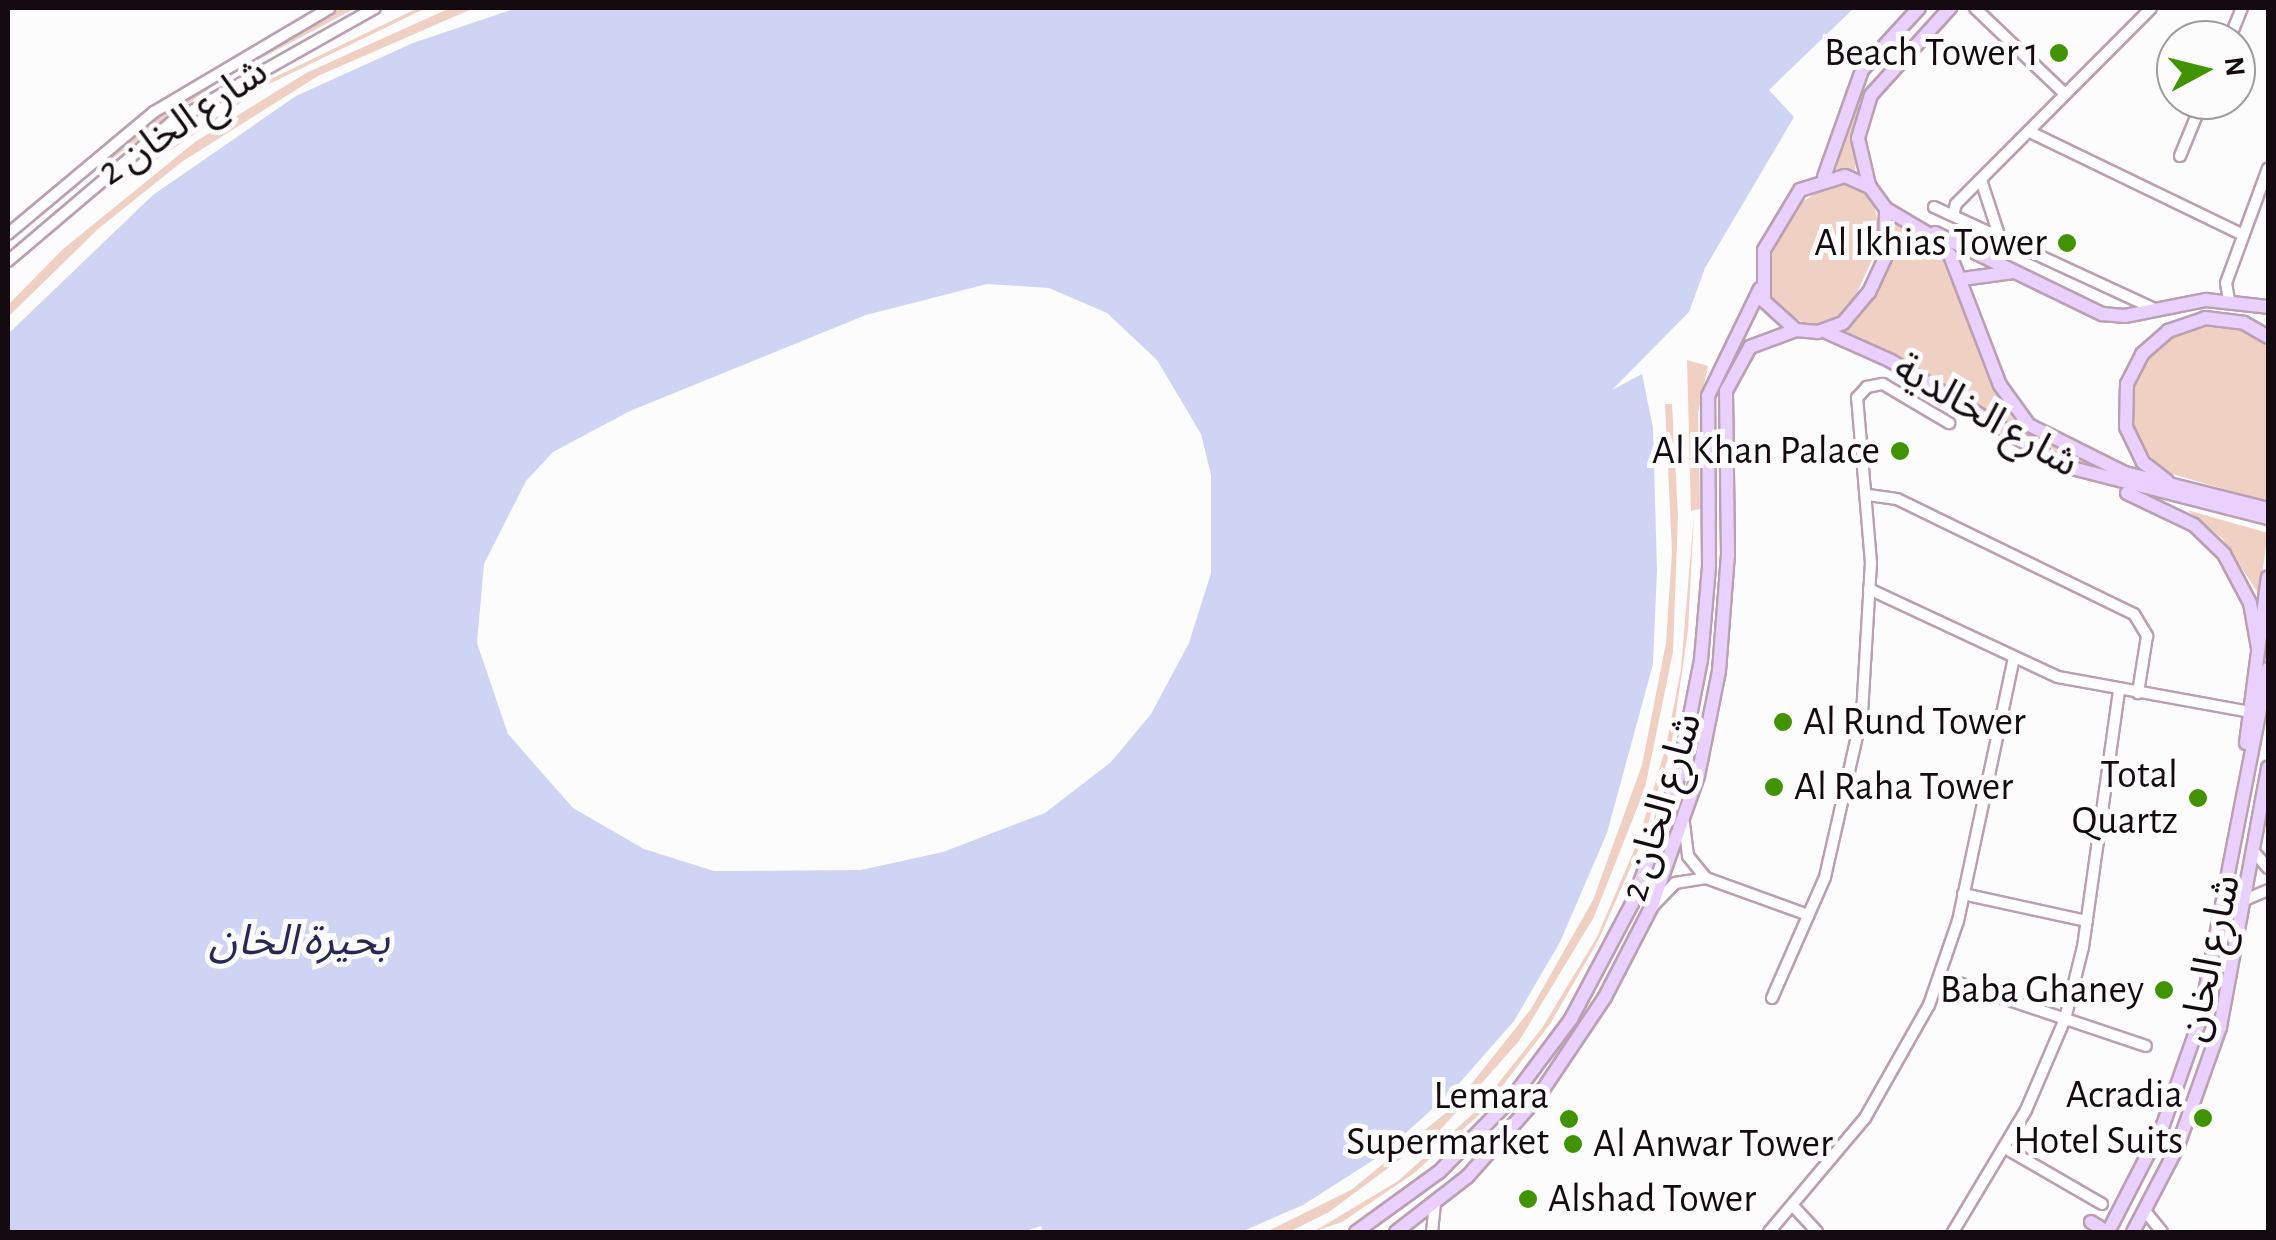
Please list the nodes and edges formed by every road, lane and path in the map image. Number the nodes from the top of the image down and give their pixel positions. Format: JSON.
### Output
{"nodes":[{"id":1,"x":330,"y":8,"type":"edge"},
{"id":2,"x":376,"y":8,"type":"edge"},
{"id":3,"x":1919,"y":8,"type":"edge"},
{"id":4,"x":1950,"y":8,"type":"edge"},
{"id":5,"x":1975,"y":8,"type":"edge"},
{"id":6,"x":2151,"y":8,"type":"edge"},
{"id":7,"x":2066,"y":94,"type":"junction"},
{"id":8,"x":2195,"y":120,"type":"edge"},
{"id":9,"x":2030,"y":132,"type":"junction"},
{"id":10,"x":2180,"y":156,"type":"dead end"},
{"id":11,"x":2268,"y":168,"type":"edge"},
{"id":12,"x":1824,"y":178,"type":"junction"},
{"id":13,"x":1981,"y":180,"type":"junction"},
{"id":14,"x":1870,"y":187,"type":"junction"},
{"id":15,"x":1934,"y":207,"type":"dead end"},
{"id":16,"x":1886,"y":209,"type":"junction"},
{"id":17,"x":1953,"y":215,"type":"junction"},
{"id":18,"x":1918,"y":228,"type":"junction"},
{"id":19,"x":8,"y":234,"type":"edge"},
{"id":20,"x":2241,"y":234,"type":"junction"},
{"id":21,"x":1993,"y":237,"type":"junction"},
{"id":22,"x":1971,"y":251,"type":"junction"},
{"id":23,"x":1990,"y":260,"type":"junction"},
{"id":24,"x":8,"y":261,"type":"edge"},
{"id":25,"x":2015,"y":272,"type":"junction"},
{"id":26,"x":1962,"y":279,"type":"junction"},
{"id":27,"x":2226,"y":283,"type":"junction"},
{"id":28,"x":1760,"y":288,"type":"junction"},
{"id":29,"x":2206,"y":300,"type":"junction"},
{"id":30,"x":2228,"y":300,"type":"junction"},
{"id":31,"x":2268,"y":308,"type":"edge"},
{"id":32,"x":2156,"y":310,"type":"junction"},
{"id":33,"x":1796,"y":330,"type":"junction"},
{"id":34,"x":1824,"y":331,"type":"junction"},
{"id":35,"x":2268,"y":337,"type":"edge"},
{"id":36,"x":1948,"y":423,"type":"dead end"},
{"id":37,"x":2102,"y":481,"type":"junction"},
{"id":38,"x":2178,"y":487,"type":"junction"},
{"id":39,"x":1868,"y":496,"type":"junction"},
{"id":40,"x":2250,"y":509,"type":"junction"},
{"id":41,"x":2268,"y":509,"type":"edge"},
{"id":42,"x":2268,"y":518,"type":"edge"},
{"id":43,"x":2268,"y":578,"type":"edge"},
{"id":44,"x":1869,"y":590,"type":"junction"},
{"id":45,"x":2258,"y":648,"type":"junction"},
{"id":46,"x":2014,"y":657,"type":"junction"},
{"id":47,"x":2268,"y":668,"type":"edge"},
{"id":48,"x":2119,"y":691,"type":"junction"},
{"id":49,"x":2138,"y":693,"type":"junction"},
{"id":50,"x":2250,"y":712,"type":"junction"},
{"id":51,"x":2268,"y":766,"type":"edge"},
{"id":52,"x":2239,"y":818,"type":"junction"},
{"id":53,"x":1684,"y":823,"type":"junction"},
{"id":54,"x":2254,"y":853,"type":"junction"},
{"id":55,"x":2268,"y":868,"type":"edge"},
{"id":56,"x":1706,"y":878,"type":"junction"},
{"id":57,"x":2268,"y":890,"type":"edge"},
{"id":58,"x":1963,"y":894,"type":"junction"},
{"id":59,"x":2247,"y":900,"type":"junction"},
{"id":60,"x":1651,"y":908,"type":"junction"},
{"id":61,"x":1808,"y":915,"type":"junction"},
{"id":62,"x":2087,"y":920,"type":"junction"},
{"id":63,"x":2194,"y":966,"type":"dead end"},
{"id":64,"x":2212,"y":970,"type":"junction"},
{"id":65,"x":1941,"y":977,"type":"junction"},
{"id":66,"x":1772,"y":998,"type":"dead end"},
{"id":67,"x":2065,"y":1019,"type":"junction"},
{"id":68,"x":2146,"y":1046,"type":"dead end"},
{"id":69,"x":2172,"y":1053,"type":"dead end"},
{"id":70,"x":2188,"y":1060,"type":"junction"},
{"id":71,"x":2005,"y":1148,"type":"junction"},
{"id":72,"x":1435,"y":1204,"type":"junction"},
{"id":73,"x":2102,"y":1204,"type":"dead end"},
{"id":74,"x":1794,"y":1208,"type":"junction"},
{"id":75,"x":2145,"y":1211,"type":"junction"},
{"id":76,"x":2091,"y":1222,"type":"dead end"},
{"id":77,"x":1356,"y":1232,"type":"edge"},
{"id":78,"x":1396,"y":1232,"type":"edge"},
{"id":79,"x":1432,"y":1232,"type":"edge"},
{"id":80,"x":1768,"y":1232,"type":"edge"},
{"id":81,"x":1817,"y":1232,"type":"edge"},
{"id":82,"x":1952,"y":1232,"type":"edge"},
{"id":83,"x":2108,"y":1232,"type":"edge"},
{"id":84,"x":2137,"y":1232,"type":"edge"},
{"id":85,"x":2162,"y":1232,"type":"edge"}],
"edges":[{"from":1,"to":19,"type":"street","name":"شارع الخان 2"},
{"from":2,"to":24,"type":"street","name":"شارع الخان 2"},
{"from":3,"to":12,"type":"main road"},
{"from":4,"to":14,"type":"main road"},
{"from":5,"to":7,"type":"street"},
{"from":6,"to":7,"type":"street"},
{"from":7,"to":9,"type":"street"},
{"from":8,"to":10,"type":"street"},
{"from":9,"to":13,"type":"street"},
{"from":9,"to":20,"type":"street"},
{"from":11,"to":20,"type":"street"},
{"from":12,"to":14,"type":"main road"},
{"from":12,"to":28,"type":"main road"},
{"from":13,"to":17,"type":"street"},
{"from":13,"to":21,"type":"street"},
{"from":14,"to":16,"type":"main road"},
{"from":15,"to":17,"type":"street"},
{"from":16,"to":18,"type":"main road","name":"شارع الخالدية"},
{"from":16,"to":34,"type":"main road"},
{"from":17,"to":21,"type":"street"},
{"from":18,"to":22,"type":"main road"},
{"from":18,"to":26,"type":"main road","name":"شارع الخالدية"},
{"from":20,"to":27,"type":"street"},
{"from":21,"to":22,"type":"street"},
{"from":21,"to":23,"type":"street"},
{"from":21,"to":32,"type":"street"},
{"from":22,"to":23,"type":"main road"},
{"from":23,"to":25,"type":"main road"},
{"from":25,"to":26,"type":"main road"},
{"from":25,"to":32,"type":"main road"},
{"from":26,"to":38,"type":"main road","name":"شارع الخالدية"},
{"from":27,"to":29,"type":"street"},
{"from":27,"to":30,"type":"street"},
{"from":28,"to":33,"type":"main road"},
{"from":28,"to":77,"type":"main road","name":"شارع الخان 2"},
{"from":29,"to":30,"type":"main road"},
{"from":29,"to":32,"type":"main road"},
{"from":30,"to":31,"type":"main road"},
{"from":33,"to":34,"type":"main road"},
{"from":33,"to":53,"type":"main road","name":"شارع الخان 2"},
{"from":34,"to":37,"type":"main road","name":"شارع الخالدية"},
{"from":35,"to":38,"type":"main road"},
{"from":36,"to":39,"type":"street"},
{"from":37,"to":40,"type":"main road","name":"شارع الخالدية"},
{"from":37,"to":45,"type":"main road"},
{"from":38,"to":40,"type":"main road","name":"شارع الخالدية"},
{"from":39,"to":44,"type":"street"},
{"from":39,"to":49,"type":"street"},
{"from":40,"to":41,"type":"main road","name":"شارع الخالدية"},
{"from":40,"to":42,"type":"main road","name":"شارع الخالدية"},
{"from":43,"to":45,"type":"main road"},
{"from":44,"to":46,"type":"street"},
{"from":44,"to":61,"type":"street"},
{"from":45,"to":50,"type":"main road"},
{"from":46,"to":48,"type":"street"},
{"from":46,"to":58,"type":"street"},
{"from":47,"to":52,"type":"main road","name":"شارع الخان"},
{"from":48,"to":49,"type":"street"},
{"from":48,"to":62,"type":"street"},
{"from":49,"to":50,"type":"street"},
{"from":50,"to":52,"type":"main road"},
{"from":51,"to":54,"type":"main road","name":"شارع الخان"},
{"from":52,"to":64,"type":"main road","name":"شارع الخان"},
{"from":53,"to":56,"type":"street"},
{"from":53,"to":60,"type":"main road","name":"شارع الخان 2"},
{"from":54,"to":55,"type":"street"},
{"from":54,"to":59,"type":"main road","name":"شارع الخان"},
{"from":56,"to":60,"type":"street"},
{"from":56,"to":61,"type":"street"},
{"from":57,"to":59,"type":"street"},
{"from":58,"to":62,"type":"street"},
{"from":58,"to":65,"type":"street"},
{"from":59,"to":75,"type":"main road","name":"شارع الخان"},
{"from":60,"to":72,"type":"main road","name":"شارع الخان 2"},
{"from":61,"to":66,"type":"street"},
{"from":62,"to":67,"type":"street"},
{"from":63,"to":64,"type":"main road"},
{"from":64,"to":70,"type":"main road","name":"شارع الخان"},
{"from":65,"to":67,"type":"street"},
{"from":65,"to":74,"type":"street"},
{"from":67,"to":68,"type":"street"},
{"from":67,"to":71,"type":"street"},
{"from":69,"to":70,"type":"main road"},
{"from":70,"to":83,"type":"main road","name":"شارع الخان"},
{"from":71,"to":73,"type":"street"},
{"from":71,"to":82,"type":"street"},
{"from":72,"to":78,"type":"main road","name":"شارع الخان 2"},
{"from":72,"to":79,"type":"street"},
{"from":74,"to":80,"type":"street"},
{"from":74,"to":81,"type":"street"},
{"from":75,"to":84,"type":"main road","name":"شارع الخان"},
{"from":75,"to":85,"type":"street"},
{"from":76,"to":83,"type":"main road"}]}
